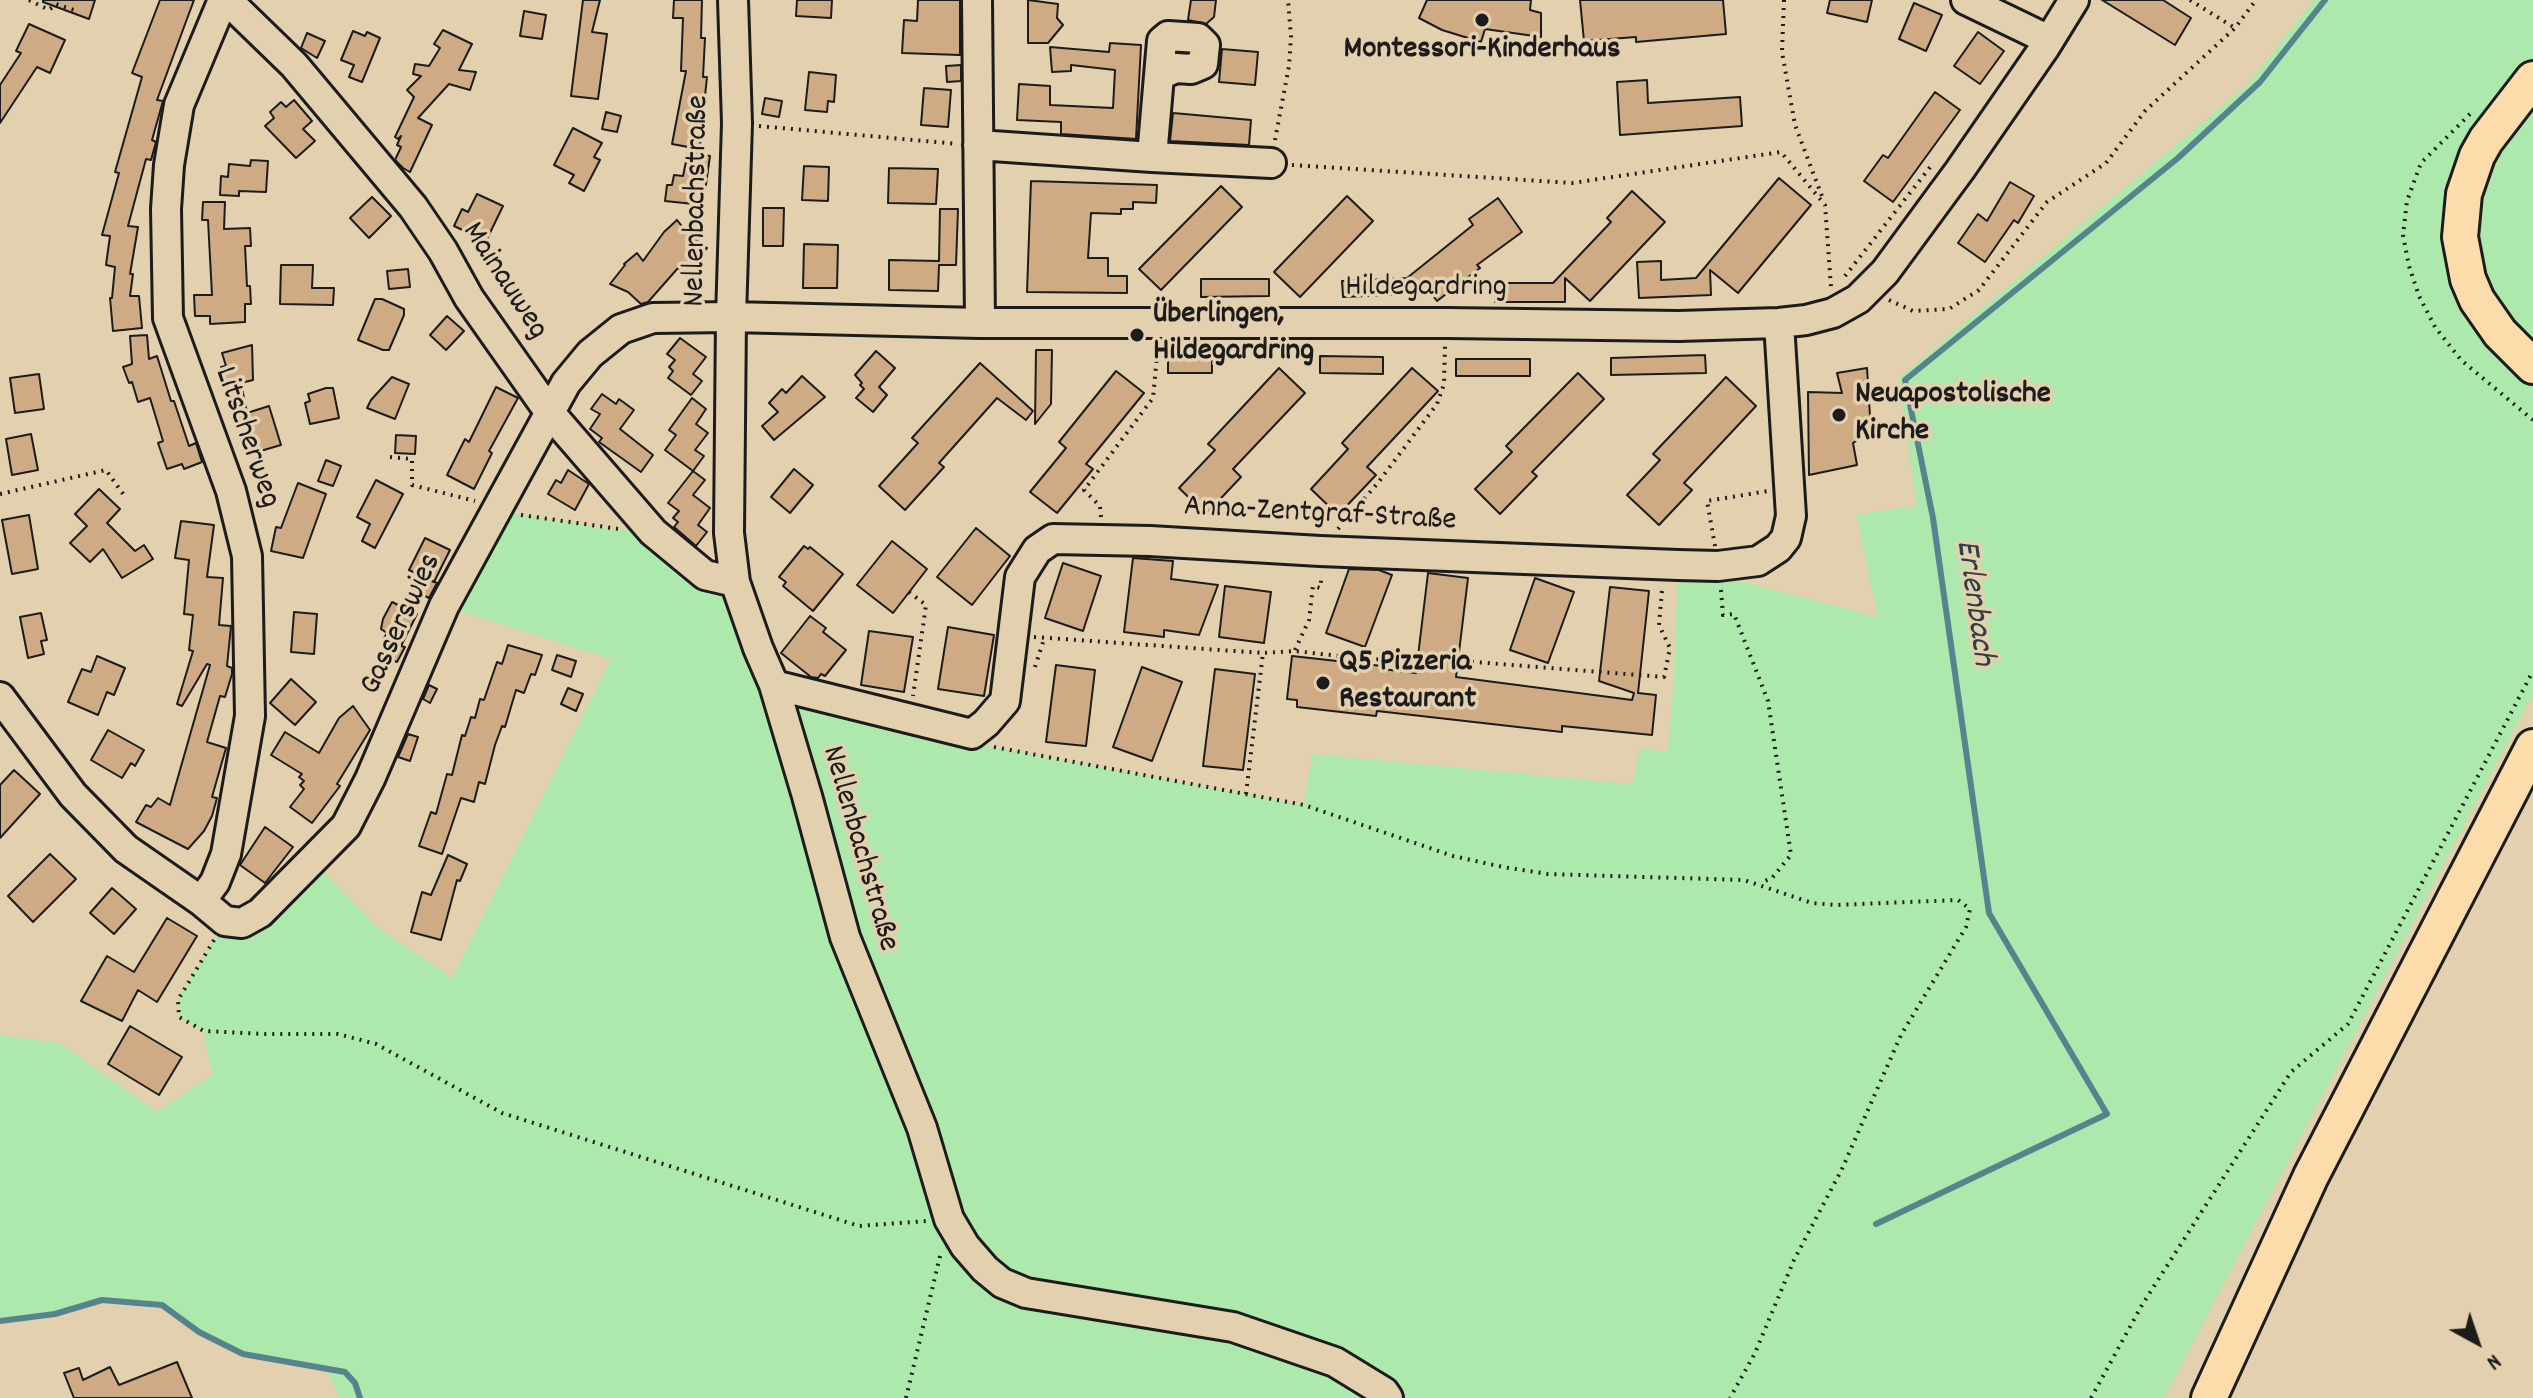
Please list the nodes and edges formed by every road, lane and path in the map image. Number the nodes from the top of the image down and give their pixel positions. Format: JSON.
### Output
{"nodes":[{"id":1,"x":29,"y":0,"type":"edge"},
{"id":2,"x":225,"y":0,"type":"edge"},
{"id":3,"x":733,"y":0,"type":"edge"},
{"id":4,"x":977,"y":0,"type":"edge"},
{"id":5,"x":1288,"y":0,"type":"edge"},
{"id":6,"x":1784,"y":0,"type":"edge"},
{"id":7,"x":1966,"y":0,"type":"edge"},
{"id":8,"x":2074,"y":0,"type":"edge"},
{"id":9,"x":2190,"y":0,"type":"edge"},
{"id":10,"x":2256,"y":0,"type":"edge"},
{"id":11,"x":74,"y":10,"type":"dead end"},
{"id":12,"x":2235,"y":28,"type":"junction"},
{"id":13,"x":2049,"y":40,"type":"junction"},
{"id":14,"x":1160,"y":75,"type":"dead end"},
{"id":15,"x":2533,"y":79,"type":"edge"},
{"id":16,"x":737,"y":123,"type":"junction"},
{"id":17,"x":978,"y":145,"type":"junction"},
{"id":18,"x":1152,"y":157,"type":"junction"},
{"id":19,"x":1934,"y":162,"type":"dead end"},
{"id":20,"x":1271,"y":163,"type":"junction"},
{"id":21,"x":1825,"y":205,"type":"junction"},
{"id":22,"x":1887,"y":299,"type":"dead end"},
{"id":23,"x":731,"y":317,"type":"junction"},
{"id":24,"x":1159,"y":322,"type":"junction"},
{"id":25,"x":980,"y":323,"type":"junction"},
{"id":26,"x":1446,"y":323,"type":"junction"},
{"id":27,"x":1779,"y":323,"type":"junction"},
{"id":28,"x":621,"y":329,"type":"joint"},
{"id":29,"x":2529,"y":360,"type":"edge"},
{"id":30,"x":550,"y":413,"type":"junction"},
{"id":31,"x":390,"y":457,"type":"dead end"},
{"id":32,"x":1768,"y":491,"type":"dead end"},
{"id":33,"x":0,"y":494,"type":"edge"},
{"id":34,"x":126,"y":498,"type":"dead end"},
{"id":35,"x":1100,"y":506,"type":"dead end"},
{"id":36,"x":498,"y":511,"type":"junction"},
{"id":37,"x":653,"y":532,"type":"junction"},
{"id":38,"x":1321,"y":561,"type":"junction"},
{"id":39,"x":1678,"y":565,"type":"junction"},
{"id":40,"x":1718,"y":566,"type":"junction"},
{"id":41,"x":735,"y":582,"type":"junction"},
{"id":42,"x":909,"y":592,"type":"dead end"},
{"id":43,"x":1044,"y":639,"type":"dead end"},
{"id":44,"x":1295,"y":651,"type":"junction"},
{"id":45,"x":1263,"y":653,"type":"junction"},
{"id":46,"x":2533,"y":671,"type":"edge"},
{"id":47,"x":774,"y":685,"type":"junction"},
{"id":48,"x":0,"y":697,"type":"edge"},
{"id":49,"x":909,"y":720,"type":"junction"},
{"id":50,"x":972,"y":734,"type":"junction"},
{"id":51,"x":2533,"y":747,"type":"edge"},
{"id":52,"x":1246,"y":794,"type":"junction"},
{"id":53,"x":1758,"y":884,"type":"junction"},
{"id":54,"x":201,"y":901,"type":"junction"},
{"id":55,"x":225,"y":921,"type":"junction"},
{"id":56,"x":949,"y":1219,"type":"junction"},
{"id":57,"x":906,"y":1398,"type":"edge"},
{"id":58,"x":1388,"y":1398,"type":"edge"},
{"id":59,"x":1730,"y":1398,"type":"edge"},
{"id":60,"x":2091,"y":1398,"type":"edge"},
{"id":61,"x":2209,"y":1398,"type":"edge"}],
"edges":[{"from":1,"to":11,"type":"path"},
{"from":2,"to":30,"type":"street","name":"Mainauweg"},
{"from":2,"to":54,"type":"street","name":"Litscherweg"},
{"from":3,"to":16,"type":"street","name":"Nellenbachstraße"},
{"from":4,"to":17,"type":"street"},
{"from":5,"to":20,"type":"path"},
{"from":6,"to":21,"type":"path"},
{"from":7,"to":13,"type":"street"},
{"from":8,"to":13,"type":"street","name":"Hildegardring"},
{"from":9,"to":12,"type":"path"},
{"from":10,"to":12,"type":"path"},
{"from":12,"to":22,"type":"path"},
{"from":13,"to":27,"type":"street","name":"Hildegardring"},
{"from":14,"to":18,"type":"street"},
{"from":15,"to":29,"type":"main road"},
{"from":16,"to":17,"type":"path"},
{"from":16,"to":23,"type":"street","name":"Nellenbachstraße"},
{"from":17,"to":18,"type":"street"},
{"from":17,"to":25,"type":"street"},
{"from":18,"to":20,"type":"street"},
{"from":19,"to":21,"type":"path"},
{"from":20,"to":21,"type":"path"},
{"from":23,"to":25,"type":"street","name":"Hildegardring"},
{"from":23,"to":28,"type":"street","name":"Hildegardring"},
{"from":23,"to":41,"type":"street","name":"Nellenbachstraße"},
{"from":24,"to":25,"type":"street","name":"Hildegardring"},
{"from":24,"to":26,"type":"street","name":"Hildegardring"},
{"from":24,"to":35,"type":"path"},
{"from":26,"to":27,"type":"street","name":"Hildegardring"},
{"from":26,"to":38,"type":"path"},
{"from":27,"to":40,"type":"street","name":"Anna-Zentgraf-Straße"},
{"from":28,"to":30,"type":"street","name":"Gasserswies"},
{"from":30,"to":36,"type":"street","name":"Gasserswies"},
{"from":30,"to":37,"type":"street","name":"Mainauweg"},
{"from":31,"to":36,"type":"path"},
{"from":32,"to":40,"type":"path"},
{"from":33,"to":34,"type":"path"},
{"from":36,"to":37,"type":"path"},
{"from":36,"to":55,"type":"street","name":"Gasserswies"},
{"from":37,"to":41,"type":"street","name":"Mainauweg"},
{"from":38,"to":39,"type":"street","name":"Anna-Zentgraf-Straße"},
{"from":38,"to":44,"type":"path"},
{"from":38,"to":50,"type":"street","name":"Anna-Zentgraf-Straße"},
{"from":39,"to":40,"type":"street","name":"Anna-Zentgraf-Straße"},
{"from":39,"to":44,"type":"path"},
{"from":40,"to":53,"type":"path"},
{"from":41,"to":47,"type":"street","name":"Nellenbachstraße"},
{"from":42,"to":49,"type":"path"},
{"from":43,"to":45,"type":"path"},
{"from":44,"to":45,"type":"path"},
{"from":45,"to":52,"type":"path"},
{"from":46,"to":60,"type":"path"},
{"from":47,"to":49,"type":"street"},
{"from":47,"to":56,"type":"street","name":"Nellenbachstraße"},
{"from":48,"to":54,"type":"street"},
{"from":49,"to":50,"type":"street"},
{"from":50,"to":52,"type":"path"},
{"from":51,"to":61,"type":"main road"},
{"from":52,"to":53,"type":"path"},
{"from":53,"to":59,"type":"path"},
{"from":54,"to":55,"type":"street"},
{"from":55,"to":56,"type":"path"},
{"from":56,"to":57,"type":"path"},
{"from":56,"to":58,"type":"street","name":"Nellenbachstraße"}]}
